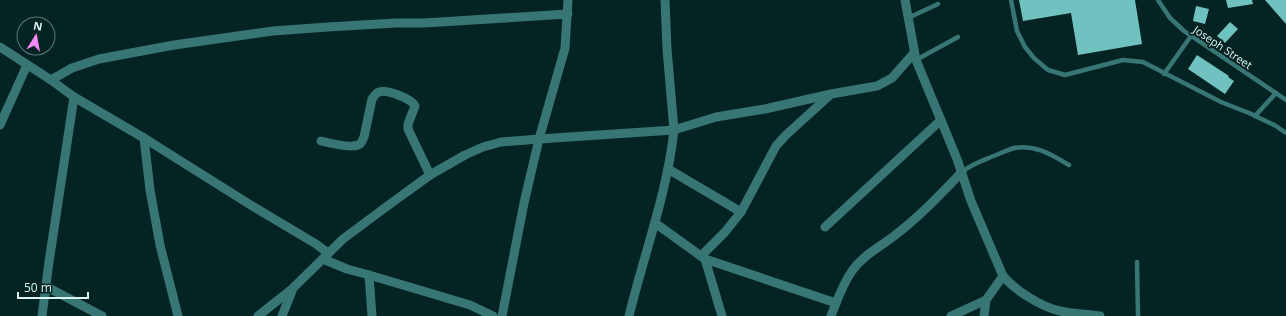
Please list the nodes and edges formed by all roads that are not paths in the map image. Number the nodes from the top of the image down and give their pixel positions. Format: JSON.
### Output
{"nodes":[{"id":1,"x":568,"y":0,"type":"edge"},
{"id":2,"x":665,"y":0,"type":"edge"},
{"id":3,"x":905,"y":0,"type":"edge"},
{"id":4,"x":1011,"y":0,"type":"edge"},
{"id":5,"x":1158,"y":0,"type":"edge"},
{"id":6,"x":938,"y":4,"type":"dead end"},
{"id":7,"x":568,"y":14,"type":"junction"},
{"id":8,"x":908,"y":18,"type":"junction"},
{"id":9,"x":1192,"y":36,"type":"junction"},
{"id":10,"x":958,"y":37,"type":"dead end"},
{"id":11,"x":0,"y":47,"type":"edge"},
{"id":12,"x":915,"y":57,"type":"junction"},
{"id":13,"x":27,"y":65,"type":"junction"},
{"id":14,"x":1164,"y":74,"type":"junction"},
{"id":15,"x":51,"y":80,"type":"junction"},
{"id":16,"x":1276,"y":93,"type":"junction"},
{"id":17,"x":831,"y":94,"type":"junction"},
{"id":18,"x":74,"y":97,"type":"junction"},
{"id":19,"x":1286,"y":100,"type":"edge"},
{"id":20,"x":1255,"y":116,"type":"junction"},
{"id":21,"x":941,"y":120,"type":"junction"},
{"id":22,"x":0,"y":125,"type":"edge"},
{"id":23,"x":674,"y":130,"type":"junction"},
{"id":24,"x":1286,"y":133,"type":"edge"},
{"id":25,"x":144,"y":138,"type":"junction"},
{"id":26,"x":539,"y":138,"type":"junction"},
{"id":27,"x":321,"y":141,"type":"dead end"},
{"id":28,"x":1069,"y":164,"type":"dead end"},
{"id":29,"x":668,"y":169,"type":"junction"},
{"id":30,"x":962,"y":172,"type":"junction"},
{"id":31,"x":430,"y":175,"type":"junction"},
{"id":32,"x":741,"y":212,"type":"junction"},
{"id":33,"x":655,"y":223,"type":"junction"},
{"id":34,"x":825,"y":227,"type":"dead end"},
{"id":35,"x":326,"y":256,"type":"junction"},
{"id":36,"x":703,"y":258,"type":"junction"},
{"id":37,"x":1138,"y":262,"type":"dead end"},
{"id":38,"x":369,"y":275,"type":"junction"},
{"id":39,"x":1003,"y":276,"type":"junction"},
{"id":40,"x":45,"y":286,"type":"junction"},
{"id":41,"x":292,"y":289,"type":"junction"},
{"id":42,"x":986,"y":300,"type":"junction"},
{"id":43,"x":836,"y":303,"type":"junction"},
{"id":44,"x":1082,"y":315,"type":"edge"},
{"id":45,"x":42,"y":316,"type":"edge"},
{"id":46,"x":102,"y":316,"type":"edge"},
{"id":47,"x":178,"y":316,"type":"edge"},
{"id":48,"x":258,"y":316,"type":"edge"},
{"id":49,"x":282,"y":316,"type":"edge"},
{"id":50,"x":372,"y":316,"type":"edge"},
{"id":51,"x":493,"y":316,"type":"edge"},
{"id":52,"x":502,"y":316,"type":"edge"},
{"id":53,"x":629,"y":316,"type":"edge"},
{"id":54,"x":722,"y":316,"type":"edge"},
{"id":55,"x":831,"y":316,"type":"edge"},
{"id":56,"x":951,"y":316,"type":"edge"},
{"id":57,"x":984,"y":316,"type":"edge"},
{"id":58,"x":1100,"y":316,"type":"edge"},
{"id":59,"x":1138,"y":316,"type":"edge"}],
"edges":[{"from":1,"to":7,"type":"street"},
{"from":2,"to":23,"type":"street"},
{"from":3,"to":8,"type":"street"},
{"from":4,"to":14,"type":"lane"},
{"from":5,"to":9,"type":"lane","name":"Joseph Street"},
{"from":6,"to":8,"type":"lane"},
{"from":7,"to":15,"type":"street"},
{"from":7,"to":26,"type":"street"},
{"from":8,"to":12,"type":"street"},
{"from":9,"to":14,"type":"lane"},
{"from":9,"to":16,"type":"lane","name":"Joseph Street"},
{"from":10,"to":12,"type":"lane"},
{"from":11,"to":13,"type":"street"},
{"from":12,"to":17,"type":"street"},
{"from":12,"to":21,"type":"street"},
{"from":13,"to":15,"type":"street"},
{"from":13,"to":22,"type":"street"},
{"from":14,"to":20,"type":"lane"},
{"from":15,"to":18,"type":"street"},
{"from":16,"to":19,"type":"lane","name":"Joseph Street"},
{"from":16,"to":20,"type":"lane"},
{"from":17,"to":23,"type":"street"},
{"from":17,"to":32,"type":"street"},
{"from":18,"to":25,"type":"street"},
{"from":18,"to":40,"type":"street"},
{"from":20,"to":24,"type":"lane"},
{"from":21,"to":30,"type":"street"},
{"from":21,"to":34,"type":"street"},
{"from":23,"to":26,"type":"street"},
{"from":23,"to":29,"type":"street"},
{"from":25,"to":35,"type":"street"},
{"from":25,"to":47,"type":"street"},
{"from":26,"to":31,"type":"street"},
{"from":26,"to":52,"type":"street"},
{"from":27,"to":31,"type":"street"},
{"from":28,"to":30,"type":"lane"},
{"from":29,"to":32,"type":"street"},
{"from":29,"to":33,"type":"street"},
{"from":30,"to":39,"type":"street"},
{"from":30,"to":43,"type":"street"},
{"from":31,"to":35,"type":"street"},
{"from":32,"to":36,"type":"street"},
{"from":33,"to":36,"type":"street"},
{"from":33,"to":53,"type":"street"},
{"from":35,"to":38,"type":"street"},
{"from":35,"to":41,"type":"street"},
{"from":36,"to":43,"type":"street"},
{"from":36,"to":54,"type":"street"},
{"from":37,"to":59,"type":"lane"},
{"from":38,"to":50,"type":"street"},
{"from":38,"to":51,"type":"street"},
{"from":39,"to":42,"type":"street"},
{"from":39,"to":44,"type":"street"},
{"from":40,"to":45,"type":"street"},
{"from":40,"to":46,"type":"street"},
{"from":41,"to":48,"type":"street"},
{"from":41,"to":49,"type":"street"},
{"from":42,"to":56,"type":"street"},
{"from":42,"to":57,"type":"street"},
{"from":43,"to":55,"type":"street"},
{"from":44,"to":58,"type":"street"}]}
